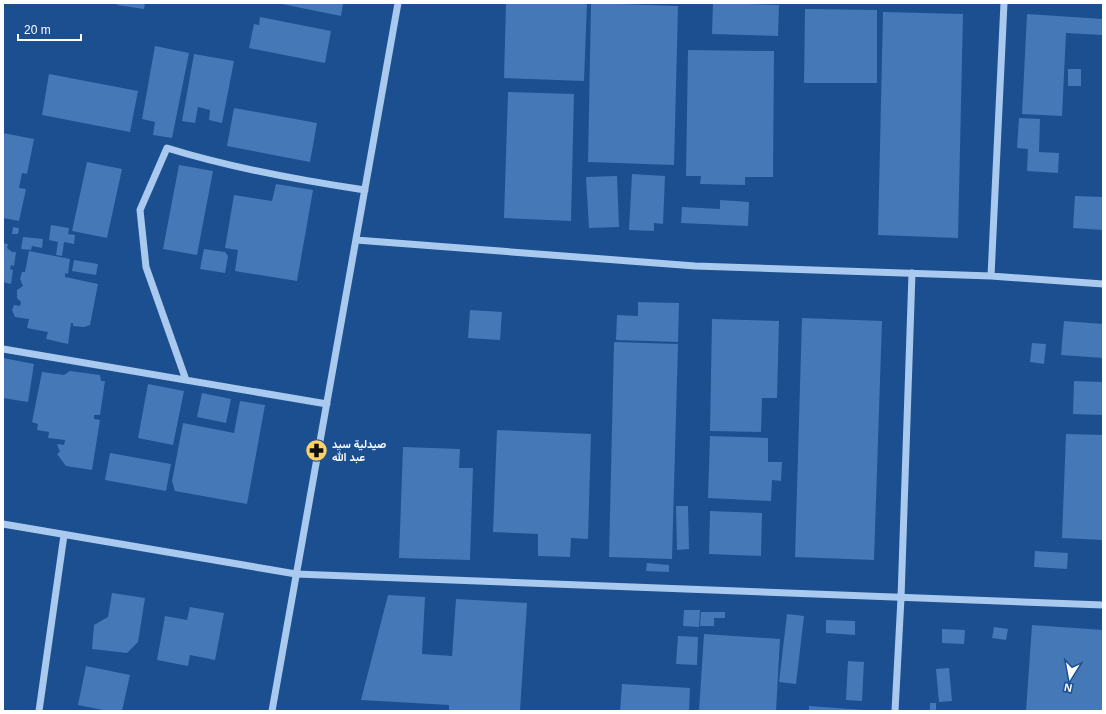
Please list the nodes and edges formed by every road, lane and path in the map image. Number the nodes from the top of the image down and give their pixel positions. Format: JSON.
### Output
{"nodes":[{"id":1,"x":398,"y":3,"type":"edge"},
{"id":2,"x":1004,"y":3,"type":"edge"},
{"id":3,"x":365,"y":190,"type":"junction"},
{"id":4,"x":356,"y":240,"type":"junction"},
{"id":5,"x":912,"y":273,"type":"junction"},
{"id":6,"x":991,"y":276,"type":"junction"},
{"id":7,"x":1103,"y":284,"type":"edge"},
{"id":8,"x":3,"y":349,"type":"edge"},
{"id":9,"x":186,"y":380,"type":"junction"},
{"id":10,"x":327,"y":404,"type":"junction"},
{"id":11,"x":3,"y":524,"type":"edge"},
{"id":12,"x":64,"y":535,"type":"junction"},
{"id":13,"x":296,"y":574,"type":"junction"},
{"id":14,"x":901,"y":598,"type":"junction"},
{"id":15,"x":1103,"y":605,"type":"edge"},
{"id":16,"x":39,"y":711,"type":"edge"},
{"id":17,"x":272,"y":711,"type":"edge"},
{"id":18,"x":895,"y":711,"type":"edge"}],
"edges":[{"from":1,"to":3,"type":"street"},
{"from":2,"to":6,"type":"street"},
{"from":3,"to":4,"type":"street"},
{"from":3,"to":9,"type":"street"},
{"from":4,"to":5,"type":"street"},
{"from":4,"to":10,"type":"street"},
{"from":5,"to":6,"type":"street"},
{"from":5,"to":14,"type":"street"},
{"from":6,"to":7,"type":"street"},
{"from":8,"to":9,"type":"street"},
{"from":9,"to":10,"type":"street"},
{"from":10,"to":13,"type":"street"},
{"from":11,"to":12,"type":"street"},
{"from":12,"to":13,"type":"street"},
{"from":12,"to":16,"type":"street"},
{"from":13,"to":14,"type":"street"},
{"from":13,"to":17,"type":"street"},
{"from":14,"to":15,"type":"street"},
{"from":14,"to":18,"type":"street"}]}
